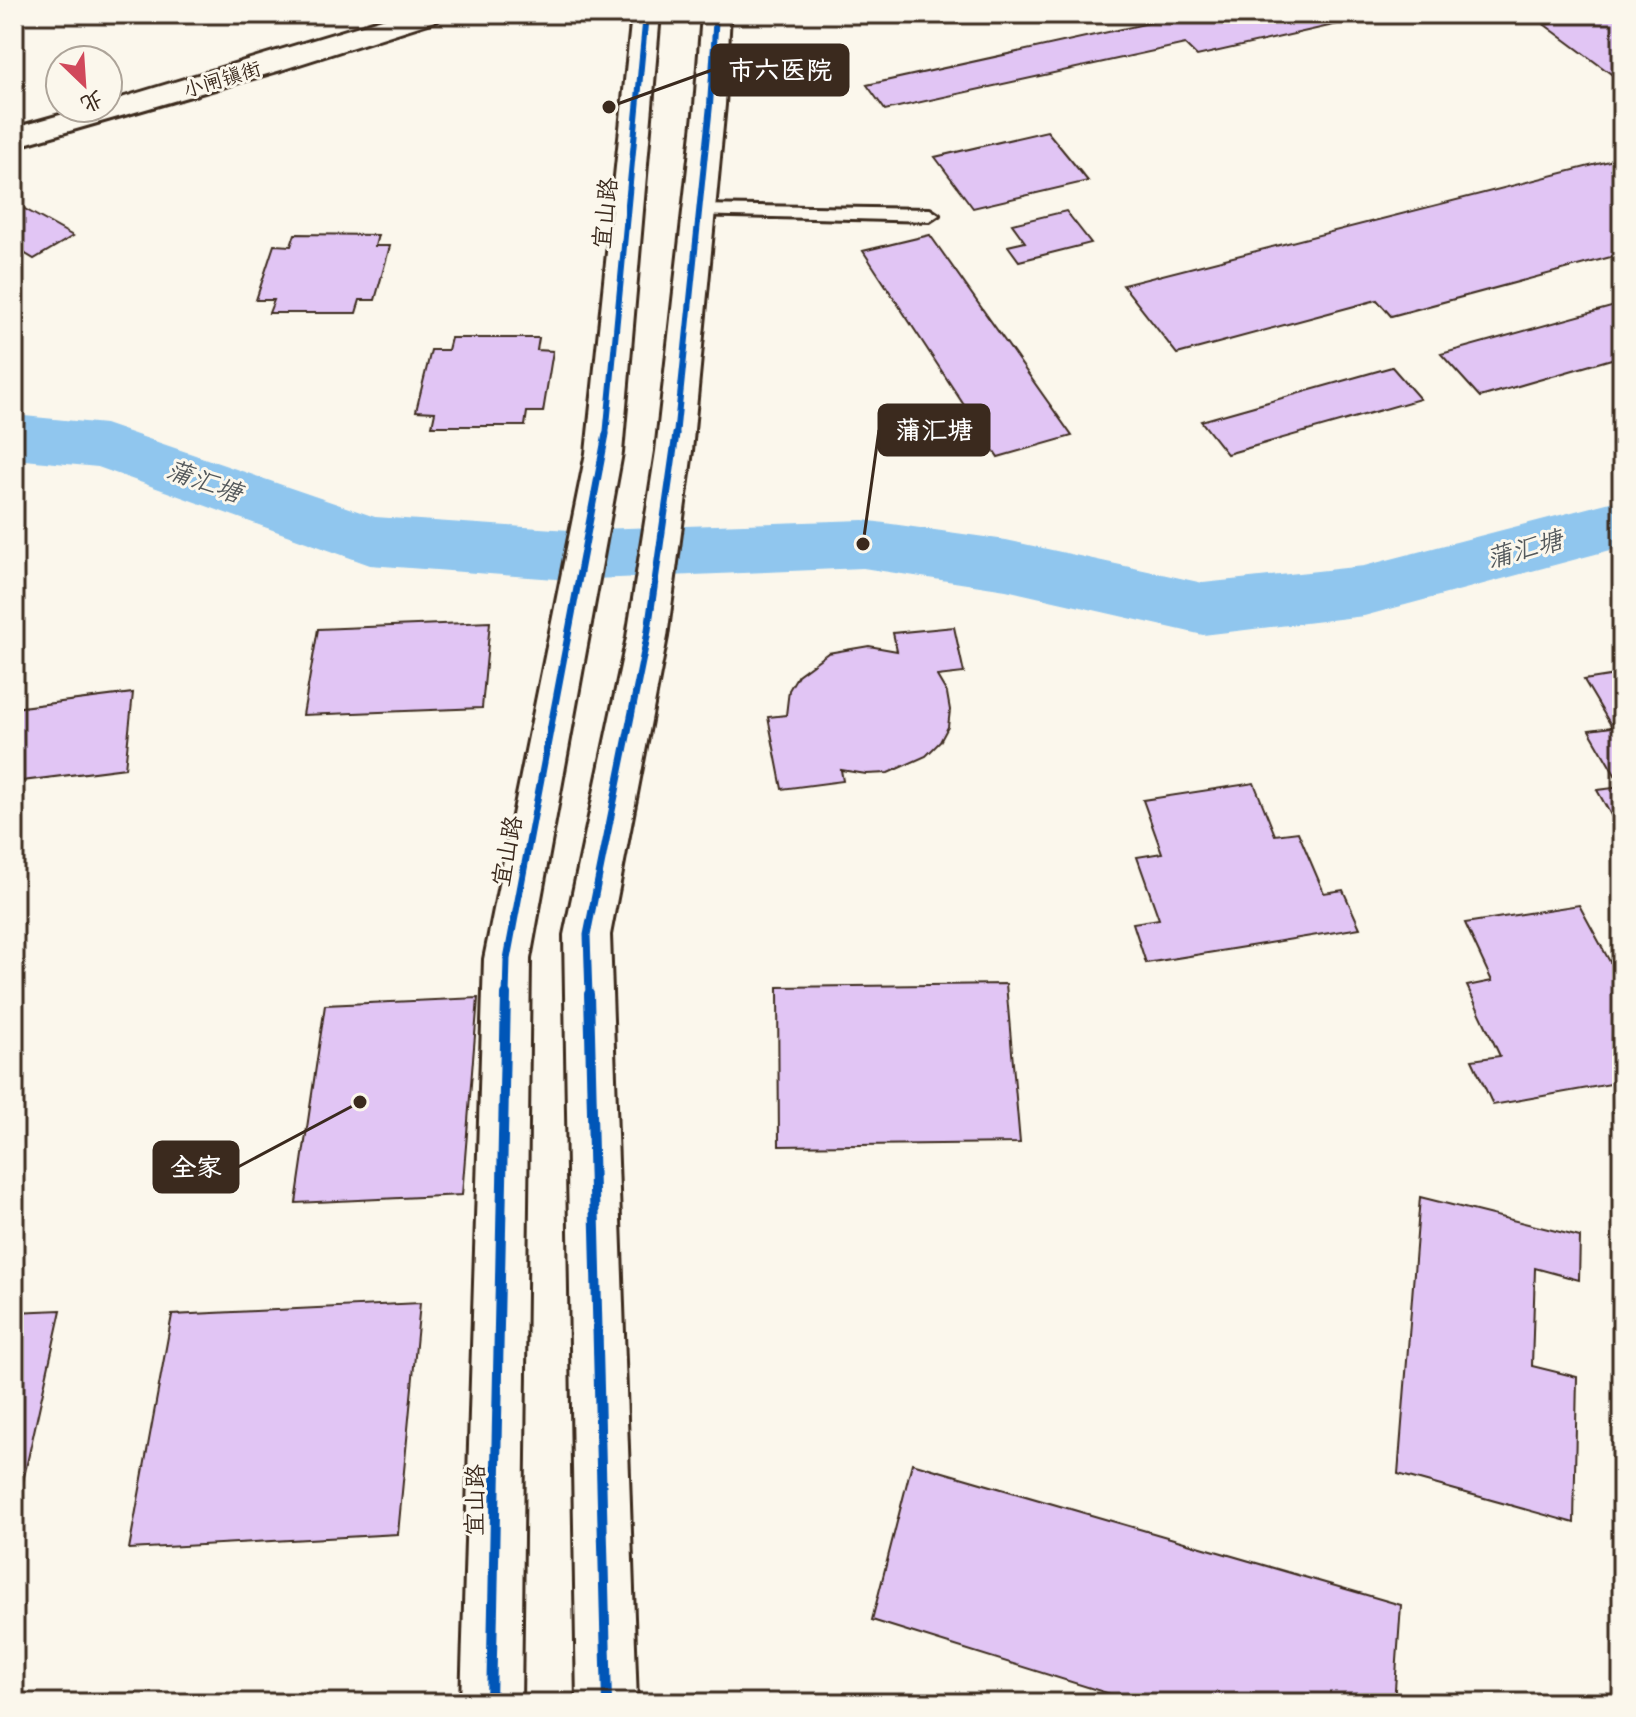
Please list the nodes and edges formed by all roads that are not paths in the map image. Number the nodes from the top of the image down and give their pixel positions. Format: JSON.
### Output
{"nodes":[{"id":1,"x":428,"y":14,"type":"edge"},
{"id":2,"x":646,"y":14,"type":"edge"},
{"id":3,"x":716,"y":14,"type":"edge"},
{"id":4,"x":14,"y":138,"type":"edge"},
{"id":5,"x":699,"y":211,"type":"junction"},
{"id":6,"x":930,"y":215,"type":"dead end"},
{"id":7,"x":491,"y":1703,"type":"edge"},
{"id":8,"x":607,"y":1703,"type":"edge"}],
"edges":[{"from":1,"to":4,"type":"main road","name":"小闸镇街"},
{"from":2,"to":7,"type":"main road","name":"宜山路"},
{"from":3,"to":5,"type":"main road"},
{"from":5,"to":6,"type":"lane"},
{"from":5,"to":8,"type":"main road"}]}
